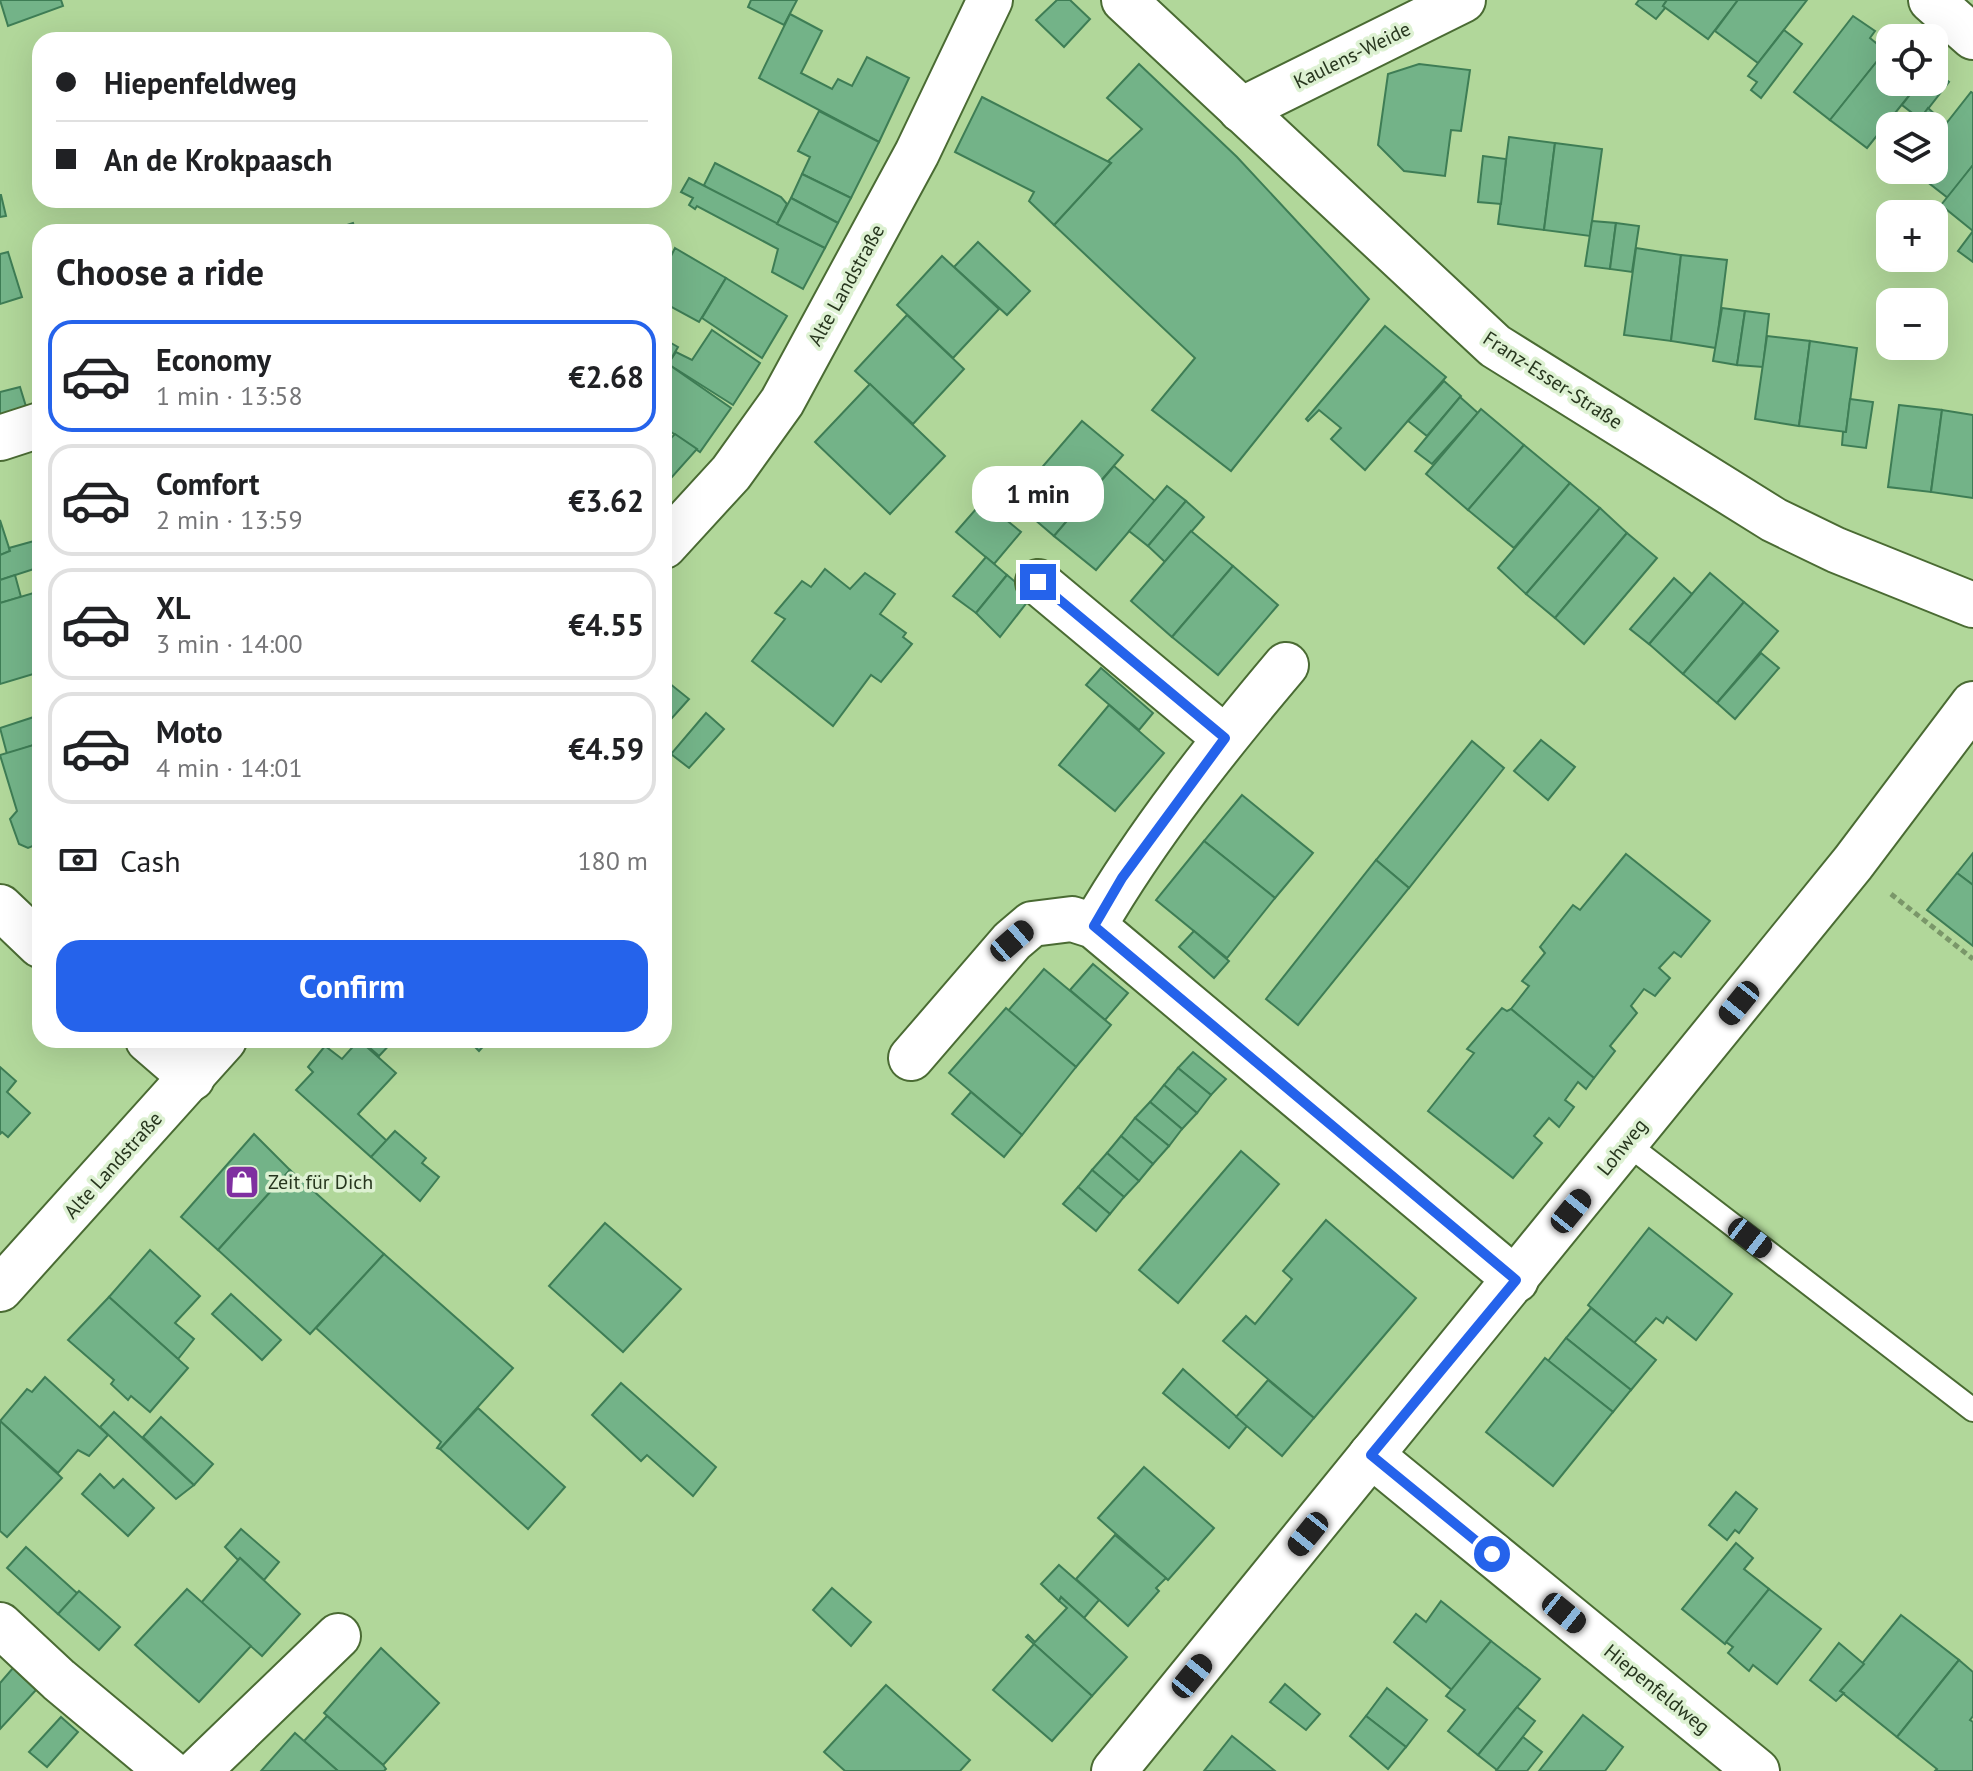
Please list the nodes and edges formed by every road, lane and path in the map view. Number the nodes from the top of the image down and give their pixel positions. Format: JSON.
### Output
{"nodes":[{"id":1,"x":990,"y":0,"type":"edge"},
{"id":2,"x":1124,"y":0,"type":"edge"},
{"id":3,"x":1463,"y":0,"type":"edge"},
{"id":4,"x":1931,"y":0,"type":"edge"},
{"id":5,"x":1973,"y":37,"type":"edge"},
{"id":6,"x":1241,"y":110,"type":"junction"},
{"id":7,"x":32,"y":428,"type":"edge"},
{"id":8,"x":0,"y":438,"type":"edge"},
{"id":9,"x":672,"y":537,"type":"edge"},
{"id":10,"x":1038,"y":582,"type":"dead end"},
{"id":11,"x":1973,"y":605,"type":"edge"},
{"id":12,"x":1286,"y":665,"type":"dead end"},
{"id":13,"x":1973,"y":704,"type":"edge"},
{"id":14,"x":1225,"y":738,"type":"junction"},
{"id":15,"x":1853,"y":863,"type":"junction"},
{"id":16,"x":1094,"y":926,"type":"junction"},
{"id":17,"x":1973,"y":959,"type":"edge"},
{"id":18,"x":157,"y":1048,"type":"edge"},
{"id":19,"x":217,"y":1048,"type":"edge"},
{"id":20,"x":911,"y":1058,"type":"dead end"},
{"id":21,"x":192,"y":1078,"type":"junction"},
{"id":22,"x":1626,"y":1143,"type":"junction"},
{"id":23,"x":1516,"y":1280,"type":"junction"},
{"id":24,"x":0,"y":1289,"type":"edge"},
{"id":25,"x":1973,"y":1410,"type":"edge"},
{"id":26,"x":1371,"y":1455,"type":"junction"},
{"id":27,"x":0,"y":1625,"type":"edge"},
{"id":28,"x":338,"y":1636,"type":"dead end"},
{"id":29,"x":168,"y":1771,"type":"edge"},
{"id":30,"x":198,"y":1771,"type":"edge"},
{"id":31,"x":1114,"y":1771,"type":"edge"},
{"id":32,"x":1757,"y":1771,"type":"edge"}],
"edges":[{"from":1,"to":9,"type":"street","name":"Alte Landstraße"},
{"from":2,"to":6,"type":"street","name":"Franz-Esser-Straße"},
{"from":3,"to":6,"type":"street","name":"Kaulens-Weide"},
{"from":4,"to":5,"type":"street"},
{"from":6,"to":11,"type":"street","name":"Franz-Esser-Straße"},
{"from":7,"to":8,"type":"street"},
{"from":10,"to":14,"type":"street"},
{"from":12,"to":14,"type":"street"},
{"from":13,"to":15,"type":"street","name":"Lohweg"},
{"from":14,"to":16,"type":"street"},
{"from":15,"to":17,"type":"path"},
{"from":15,"to":22,"type":"street","name":"Lohweg"},
{"from":16,"to":20,"type":"street"},
{"from":16,"to":23,"type":"street"},
{"from":18,"to":21,"type":"street"},
{"from":19,"to":21,"type":"street","name":"Alte Landstraße"},
{"from":21,"to":24,"type":"street","name":"Alte Landstraße"},
{"from":22,"to":23,"type":"street","name":"Lohweg"},
{"from":22,"to":25,"type":"lane"},
{"from":23,"to":26,"type":"street","name":"Lohweg"},
{"from":26,"to":31,"type":"street","name":"Lohweg"},
{"from":26,"to":32,"type":"street","name":"Hiepenfeldweg"},
{"from":27,"to":29,"type":"street"},
{"from":28,"to":30,"type":"street"}]}
